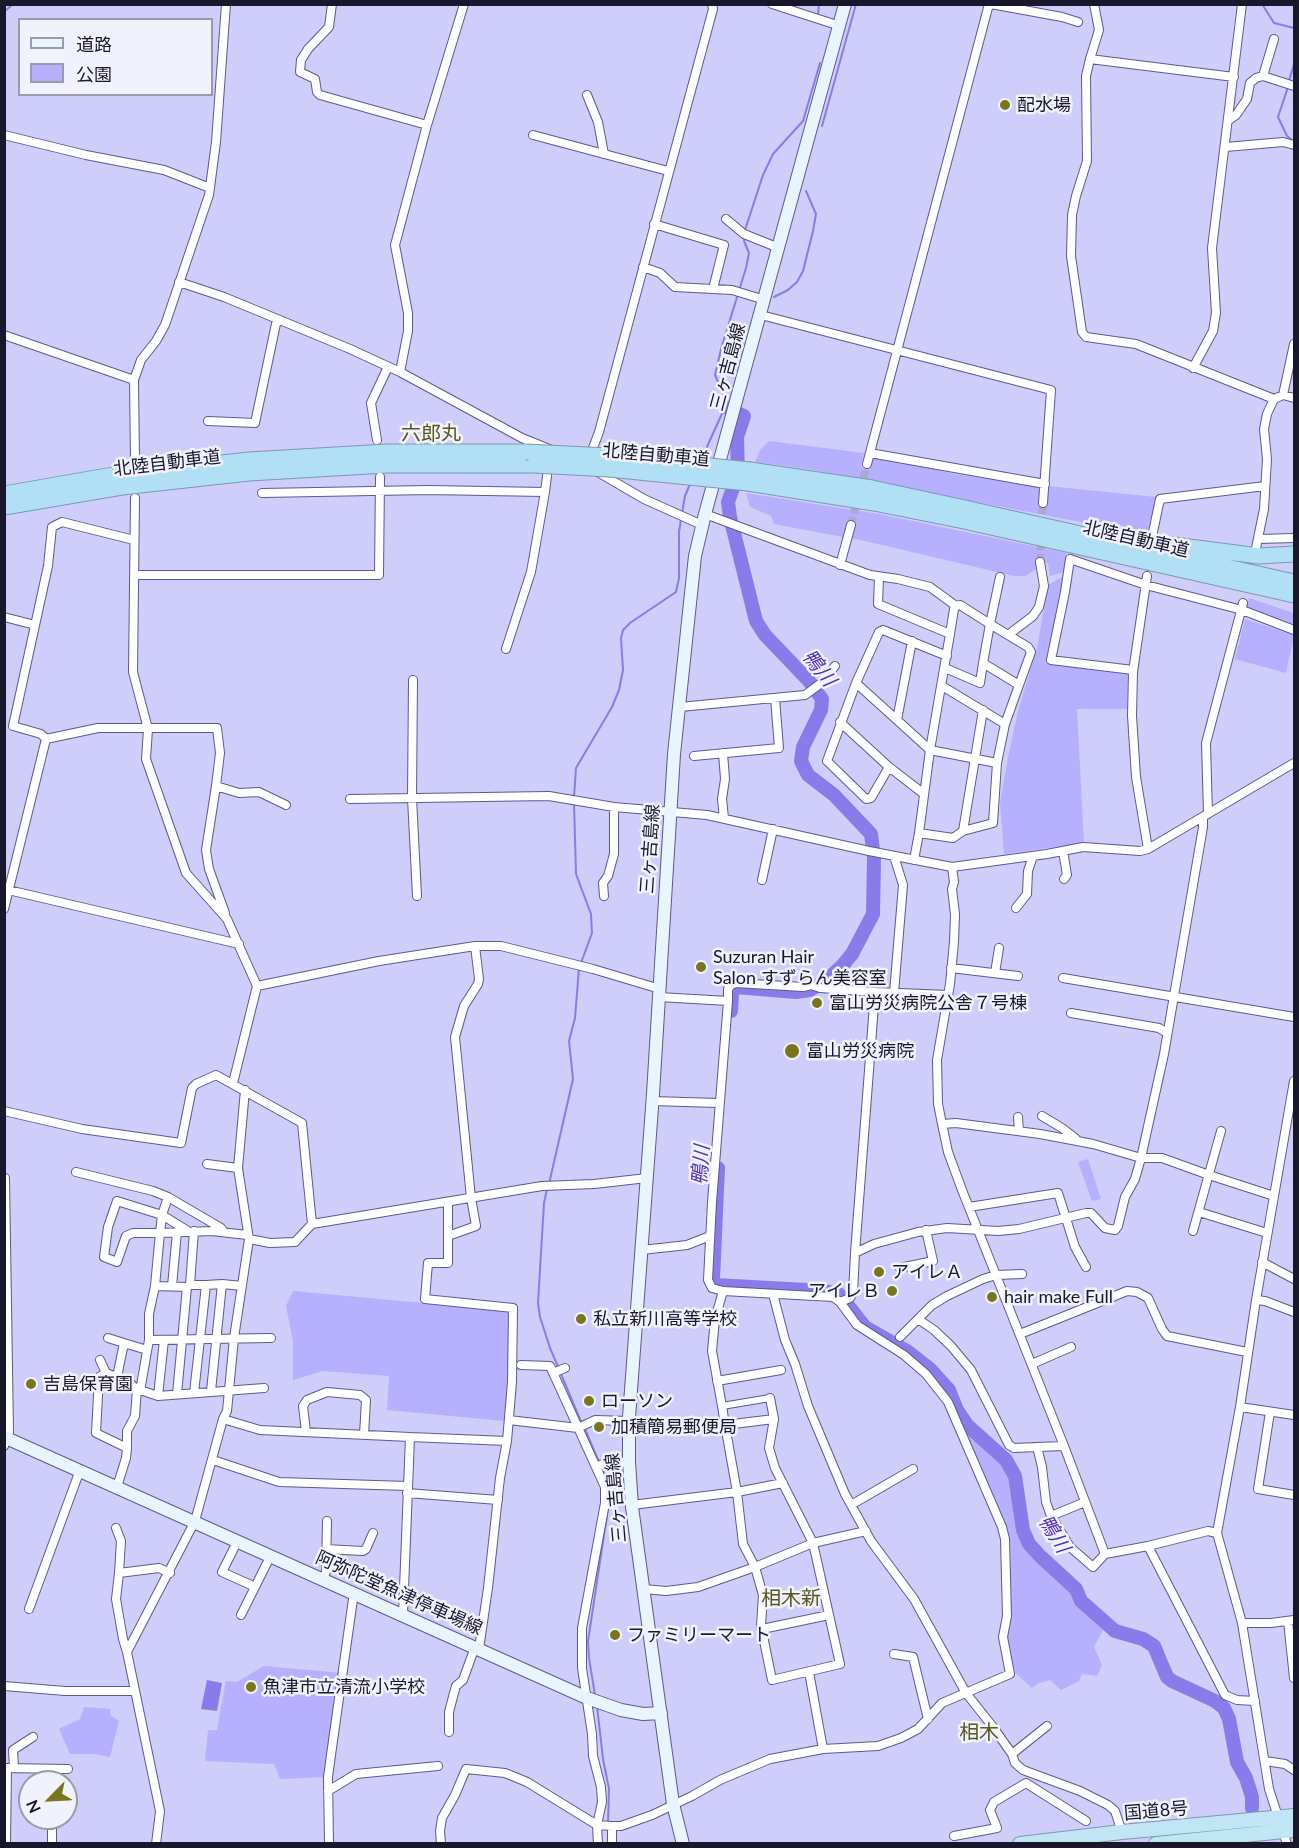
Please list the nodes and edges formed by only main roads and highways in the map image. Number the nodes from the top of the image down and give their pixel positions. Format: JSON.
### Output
{"nodes":[{"id":1,"x":845,"y":4,"type":"edge"},
{"id":2,"x":530,"y":459,"type":"junction"},
{"id":3,"x":749,"y":476,"type":"junction"},
{"id":4,"x":4,"y":494,"type":"edge"},
{"id":5,"x":4,"y":507,"type":"edge"},
{"id":6,"x":1047,"y":525,"type":"junction"},
{"id":7,"x":1094,"y":550,"type":"junction"},
{"id":8,"x":1294,"y":554,"type":"edge"},
{"id":9,"x":1294,"y":582,"type":"edge"},
{"id":10,"x":1294,"y":595,"type":"edge"},
{"id":11,"x":1294,"y":604,"type":"edge"},
{"id":12,"x":5,"y":1440,"type":"edge"},
{"id":13,"x":661,"y":1713,"type":"junction"},
{"id":14,"x":1294,"y":1816,"type":"edge"},
{"id":15,"x":1229,"y":1829,"type":"junction"},
{"id":16,"x":1286,"y":1834,"type":"edge"},
{"id":17,"x":682,"y":1844,"type":"edge"},
{"id":18,"x":1020,"y":1844,"type":"edge"},
{"id":19,"x":1156,"y":1844,"type":"edge"}],
"edges":[{"from":1,"to":13,"type":"main road","name":"三ヶ吉島線"},
{"from":2,"to":3,"type":"highway","name":"北陸自動車道","bridge":true},
{"from":2,"to":4,"type":"highway","name":"北陸自動車道"},
{"from":2,"to":5,"type":"highway","name":"北陸自動車道"},
{"from":3,"to":6,"type":"highway","name":"北陸自動車道"},
{"from":3,"to":7,"type":"highway","name":"北陸自動車道"},
{"from":6,"to":8,"type":"highway"},
{"from":6,"to":9,"type":"highway","name":"北陸自動車道"},
{"from":7,"to":10,"type":"highway","name":"北陸自動車道"},
{"from":7,"to":11,"type":"highway"},
{"from":12,"to":13,"type":"main road","name":"阿弥陀堂魚津停車場線"},
{"from":13,"to":17,"type":"main road"},
{"from":14,"to":16,"type":"highway","name":"国道8号"},
{"from":15,"to":16,"type":"highway","name":"国道8号"},
{"from":15,"to":18,"type":"highway","name":"国道8号"},
{"from":15,"to":19,"type":"highway","name":"国道8号"}]}
